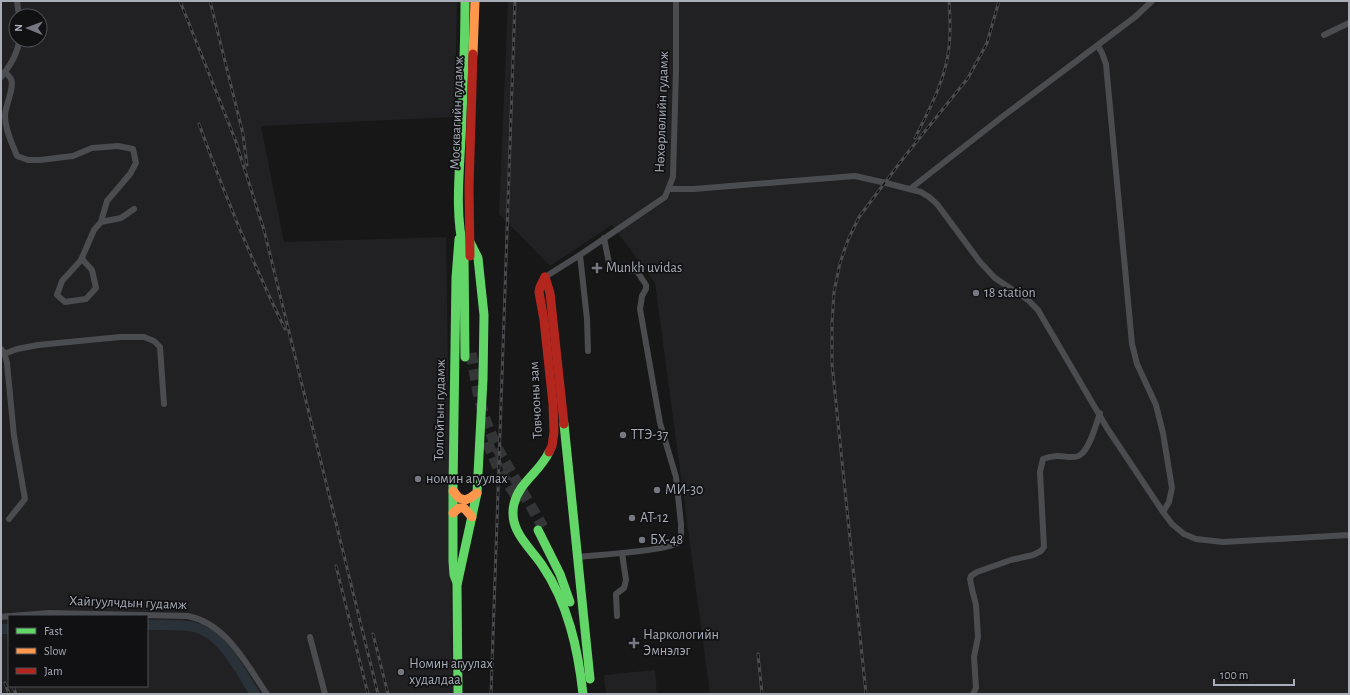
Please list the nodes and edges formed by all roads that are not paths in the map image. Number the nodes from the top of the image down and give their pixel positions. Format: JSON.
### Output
{"nodes":[{"id":1,"x":465,"y":1,"type":"edge"},
{"id":2,"x":474,"y":1,"type":"edge"},
{"id":3,"x":676,"y":1,"type":"edge"},
{"id":4,"x":1152,"y":1,"type":"edge"},
{"id":5,"x":1349,"y":23,"type":"edge"},
{"id":6,"x":1324,"y":35,"type":"dead end"},
{"id":7,"x":1098,"y":46,"type":"junction"},
{"id":8,"x":18,"y":48,"type":"edge"},
{"id":9,"x":3,"y":74,"type":"edge"},
{"id":10,"x":669,"y":188,"type":"junction"},
{"id":11,"x":910,"y":189,"type":"junction"},
{"id":12,"x":134,"y":209,"type":"dead end"},
{"id":13,"x":101,"y":222,"type":"junction"},
{"id":14,"x":460,"y":235,"type":"junction"},
{"id":15,"x":604,"y":238,"type":"junction"},
{"id":16,"x":470,"y":242,"type":"junction"},
{"id":17,"x":580,"y":255,"type":"junction"},
{"id":18,"x":81,"y":260,"type":"junction"},
{"id":19,"x":545,"y":277,"type":"junction"},
{"id":20,"x":3,"y":351,"type":"edge"},
{"id":21,"x":588,"y":351,"type":"dead end"},
{"id":22,"x":164,"y":404,"type":"dead end"},
{"id":23,"x":1100,"y":413,"type":"junction"},
{"id":24,"x":453,"y":491,"type":"junction"},
{"id":25,"x":477,"y":493,"type":"junction"},
{"id":26,"x":1163,"y":512,"type":"junction"},
{"id":27,"x":453,"y":513,"type":"junction"},
{"id":28,"x":472,"y":517,"type":"junction"},
{"id":29,"x":9,"y":519,"type":"dead end"},
{"id":30,"x":1349,"y":535,"type":"edge"},
{"id":31,"x":622,"y":553,"type":"junction"},
{"id":32,"x":578,"y":557,"type":"junction"},
{"id":33,"x":457,"y":585,"type":"junction"},
{"id":34,"x":23,"y":615,"type":"edge"},
{"id":35,"x":142,"y":615,"type":"edge"},
{"id":36,"x":148,"y":615,"type":"edge"},
{"id":37,"x":618,"y":616,"type":"dead end"},
{"id":38,"x":584,"y":619,"type":"junction"},
{"id":39,"x":572,"y":631,"type":"junction"},
{"id":40,"x":310,"y":637,"type":"dead end"},
{"id":41,"x":267,"y":694,"type":"edge"},
{"id":42,"x":325,"y":694,"type":"edge"},
{"id":43,"x":458,"y":694,"type":"edge"},
{"id":44,"x":583,"y":694,"type":"edge"},
{"id":45,"x":591,"y":694,"type":"edge"},
{"id":46,"x":973,"y":694,"type":"edge"}],
"edges":[{"from":1,"to":14,"type":"main road","name":"Москвагийн гудамж"},
{"from":2,"to":16,"type":"main road","name":"Москвагийн гудамж"},
{"from":3,"to":10,"type":"street","name":"Нөхөрлөлийн гудамж"},
{"from":4,"to":7,"type":"street"},
{"from":5,"to":6,"type":"street"},
{"from":7,"to":11,"type":"street"},
{"from":7,"to":26,"type":"street"},
{"from":8,"to":9,"type":"street"},
{"from":9,"to":13,"type":"street"},
{"from":10,"to":11,"type":"street"},
{"from":10,"to":15,"type":"street","name":"Нөхөрлөлийн гудамж"},
{"from":11,"to":23,"type":"street"},
{"from":12,"to":13,"type":"street"},
{"from":13,"to":18,"type":"street"},
{"from":14,"to":16,"type":"main road","name":"Москвагийн гудамж"},
{"from":14,"to":24,"type":"main road","name":"Толгойтын гудамж"},
{"from":15,"to":17,"type":"street","name":"Нөхөрлөлийн гудамж"},
{"from":15,"to":31,"type":"street"},
{"from":16,"to":25,"type":"main road","name":"Толгойтын гудамж"},
{"from":17,"to":19,"type":"street","name":"Нөхөрлөлийн гудамж"},
{"from":17,"to":21,"type":"street"},
{"from":18,"to":18,"type":"street"},
{"from":19,"to":32,"type":"main road","name":"Товчооны зам"},
{"from":19,"to":39,"type":"main road","name":"Товчооны зам"},
{"from":20,"to":22,"type":"street"},
{"from":20,"to":29,"type":"street"},
{"from":23,"to":26,"type":"street"},
{"from":23,"to":46,"type":"street"},
{"from":24,"to":25,"type":"main road"},
{"from":24,"to":27,"type":"main road","name":"Толгойтын гудамж"},
{"from":25,"to":28,"type":"main road","name":"Толгойтын гудамж"},
{"from":26,"to":30,"type":"street"},
{"from":27,"to":28,"type":"main road"},
{"from":27,"to":33,"type":"main road","name":"Толгойтын гудамж"},
{"from":28,"to":33,"type":"main road","name":"Толгойтын гудамж"},
{"from":31,"to":32,"type":"street"},
{"from":31,"to":37,"type":"street"},
{"from":32,"to":38,"type":"main road","name":"Товчооны зам"},
{"from":33,"to":43,"type":"main road","name":"Толгойтын гудамж"},
{"from":34,"to":35,"type":"street","name":"Хайгуулчдын гудамж"},
{"from":36,"to":41,"type":"street","name":"Хайгуулчдын гудамж"},
{"from":38,"to":39,"type":"main road"},
{"from":38,"to":45,"type":"main road","name":"Товчооны зам"},
{"from":39,"to":44,"type":"main road","name":"Товчооны зам"},
{"from":40,"to":42,"type":"street"}]}
